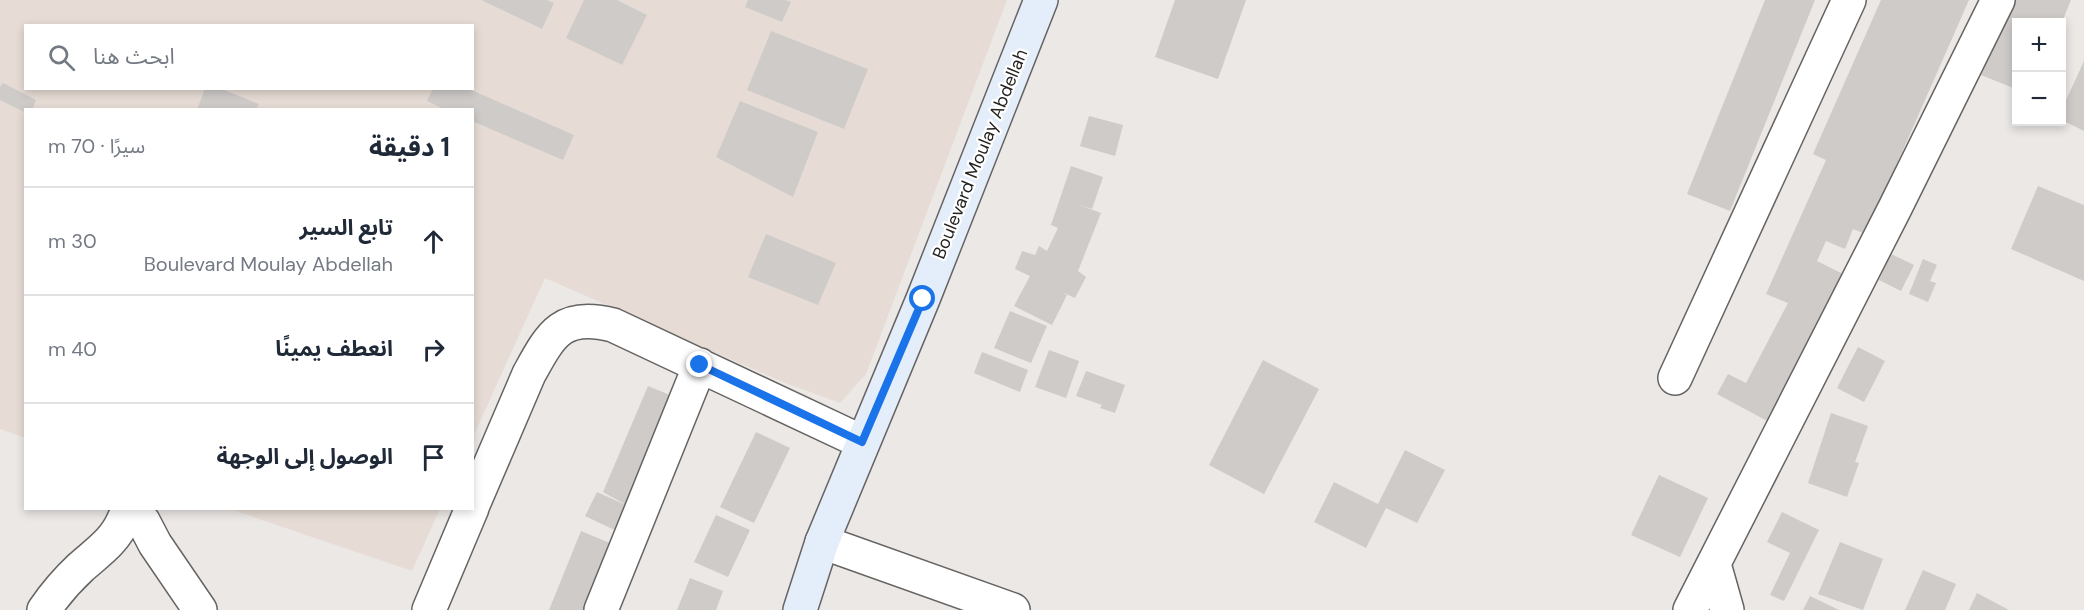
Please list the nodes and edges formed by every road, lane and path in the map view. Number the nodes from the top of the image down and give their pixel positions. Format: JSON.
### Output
{"nodes":[{"id":1,"x":1041,"y":0,"type":"edge"},
{"id":2,"x":1849,"y":0,"type":"edge"},
{"id":3,"x":1998,"y":0,"type":"edge"},
{"id":4,"x":700,"y":365,"type":"junction"},
{"id":5,"x":1675,"y":378,"type":"dead end"},
{"id":6,"x":862,"y":442,"type":"junction"},
{"id":7,"x":474,"y":503,"type":"edge"},
{"id":8,"x":471,"y":510,"type":"edge"},
{"id":9,"x":822,"y":542,"type":"junction"},
{"id":10,"x":1714,"y":564,"type":"junction"},
{"id":11,"x":57,"y":603,"type":"edge"},
{"id":12,"x":200,"y":610,"type":"edge"},
{"id":13,"x":429,"y":610,"type":"edge"},
{"id":14,"x":601,"y":610,"type":"edge"},
{"id":15,"x":800,"y":610,"type":"edge"},
{"id":16,"x":1013,"y":610,"type":"edge"},
{"id":17,"x":1690,"y":610,"type":"edge"},
{"id":18,"x":1727,"y":610,"type":"edge"}],
"edges":[{"from":1,"to":6,"type":"main road","name":"Boulevard Moulay Abdellah"},
{"from":2,"to":5,"type":"street"},
{"from":3,"to":10,"type":"street"},
{"from":4,"to":6,"type":"street"},
{"from":4,"to":7,"type":"street"},
{"from":4,"to":14,"type":"street"},
{"from":6,"to":9,"type":"main road","name":"Boulevard Moulay Abdellah"},
{"from":8,"to":13,"type":"street"},
{"from":9,"to":15,"type":"main road","name":"Boulevard Moulay Abdellah"},
{"from":9,"to":16,"type":"street"},
{"from":10,"to":17,"type":"street"},
{"from":10,"to":18,"type":"street"},
{"from":11,"to":12,"type":"street"}]}
